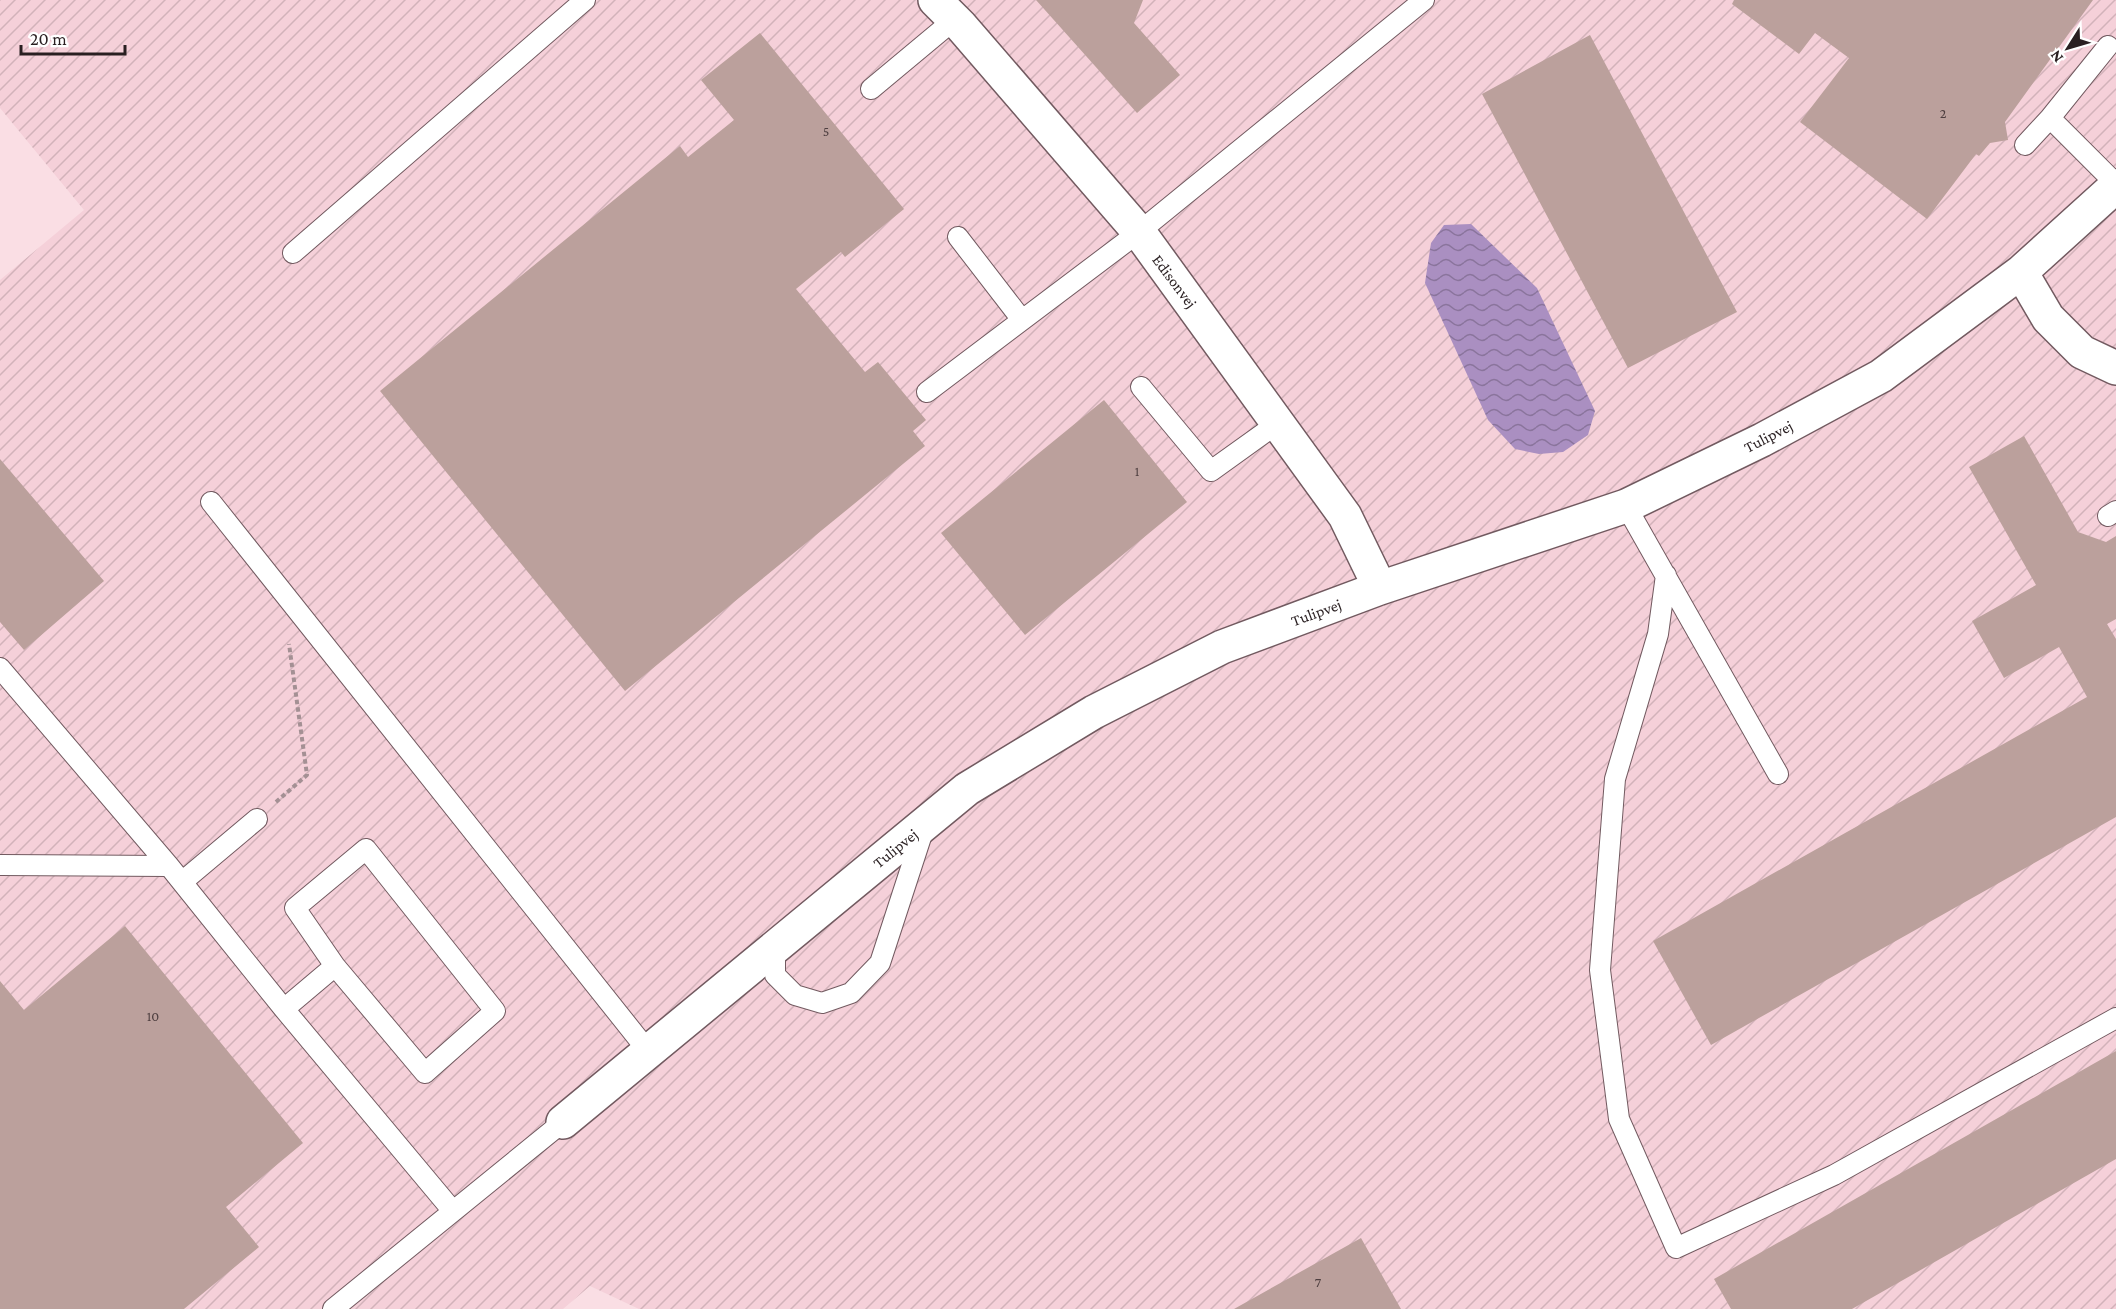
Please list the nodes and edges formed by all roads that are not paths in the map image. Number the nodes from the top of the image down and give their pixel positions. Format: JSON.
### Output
{"nodes":[{"id":1,"x":585,"y":0,"type":"edge"},
{"id":2,"x":1424,"y":0,"type":"edge"},
{"id":3,"x":945,"y":10,"type":"edge"},
{"id":4,"x":2108,"y":46,"type":"dead end"},
{"id":5,"x":871,"y":90,"type":"dead end"},
{"id":6,"x":2050,"y":118,"type":"junction"},
{"id":7,"x":2025,"y":145,"type":"dead end"},
{"id":8,"x":2116,"y":185,"type":"edge"},
{"id":9,"x":1139,"y":232,"type":"junction"},
{"id":10,"x":958,"y":237,"type":"dead end"},
{"id":11,"x":294,"y":253,"type":"dead end"},
{"id":12,"x":2021,"y":272,"type":"junction"},
{"id":13,"x":1022,"y":320,"type":"junction"},
{"id":14,"x":2116,"y":368,"type":"edge"},
{"id":15,"x":1141,"y":387,"type":"dead end"},
{"id":16,"x":927,"y":392,"type":"dead end"},
{"id":17,"x":1278,"y":423,"type":"junction"},
{"id":18,"x":211,"y":502,"type":"dead end"},
{"id":19,"x":1626,"y":506,"type":"junction"},
{"id":20,"x":1666,"y":575,"type":"junction"},
{"id":21,"x":1380,"y":588,"type":"junction"},
{"id":22,"x":0,"y":668,"type":"edge"},
{"id":23,"x":1778,"y":774,"type":"dead end"},
{"id":24,"x":257,"y":819,"type":"road end"},
{"id":25,"x":926,"y":822,"type":"junction"},
{"id":26,"x":0,"y":865,"type":"edge"},
{"id":27,"x":169,"y":866,"type":"junction"},
{"id":28,"x":182,"y":882,"type":"junction"},
{"id":29,"x":775,"y":946,"type":"junction"},
{"id":30,"x":335,"y":966,"type":"junction"},
{"id":31,"x":284,"y":1009,"type":"junction"},
{"id":32,"x":2116,"y":1018,"type":"edge"},
{"id":33,"x":648,"y":1051,"type":"junction"},
{"id":34,"x":562,"y":1122,"type":"joint"},
{"id":35,"x":452,"y":1210,"type":"junction"},
{"id":36,"x":333,"y":1309,"type":"edge"}],
"edges":[{"from":1,"to":11,"type":"lane"},
{"from":2,"to":9,"type":"lane"},
{"from":3,"to":5,"type":"lane"},
{"from":3,"to":9,"type":"street","name":"Edisonvej"},
{"from":4,"to":6,"type":"lane"},
{"from":6,"to":7,"type":"lane"},
{"from":6,"to":8,"type":"lane"},
{"from":8,"to":12,"type":"street","name":"Tulipvej"},
{"from":9,"to":13,"type":"lane"},
{"from":9,"to":17,"type":"street","name":"Edisonvej"},
{"from":10,"to":13,"type":"lane"},
{"from":12,"to":14,"type":"street"},
{"from":12,"to":19,"type":"street","name":"Tulipvej"},
{"from":13,"to":16,"type":"lane"},
{"from":15,"to":17,"type":"lane"},
{"from":17,"to":21,"type":"street","name":"Edisonvej"},
{"from":18,"to":33,"type":"lane"},
{"from":19,"to":20,"type":"lane"},
{"from":19,"to":21,"type":"street","name":"Tulipvej"},
{"from":20,"to":23,"type":"lane"},
{"from":20,"to":32,"type":"lane"},
{"from":21,"to":25,"type":"street","name":"Tulipvej"},
{"from":22,"to":27,"type":"lane"},
{"from":24,"to":28,"type":"lane"},
{"from":25,"to":29,"type":"street","name":"Tulipvej"},
{"from":25,"to":29,"type":"lane"},
{"from":26,"to":27,"type":"lane"},
{"from":27,"to":28,"type":"lane"},
{"from":28,"to":31,"type":"lane"},
{"from":29,"to":33,"type":"street","name":"Tulipvej"},
{"from":30,"to":30,"type":"lane"},
{"from":30,"to":31,"type":"lane"},
{"from":31,"to":35,"type":"lane"},
{"from":33,"to":34,"type":"street","name":"Tulipvej"},
{"from":34,"to":35,"type":"lane"},
{"from":35,"to":36,"type":"lane"}]}
